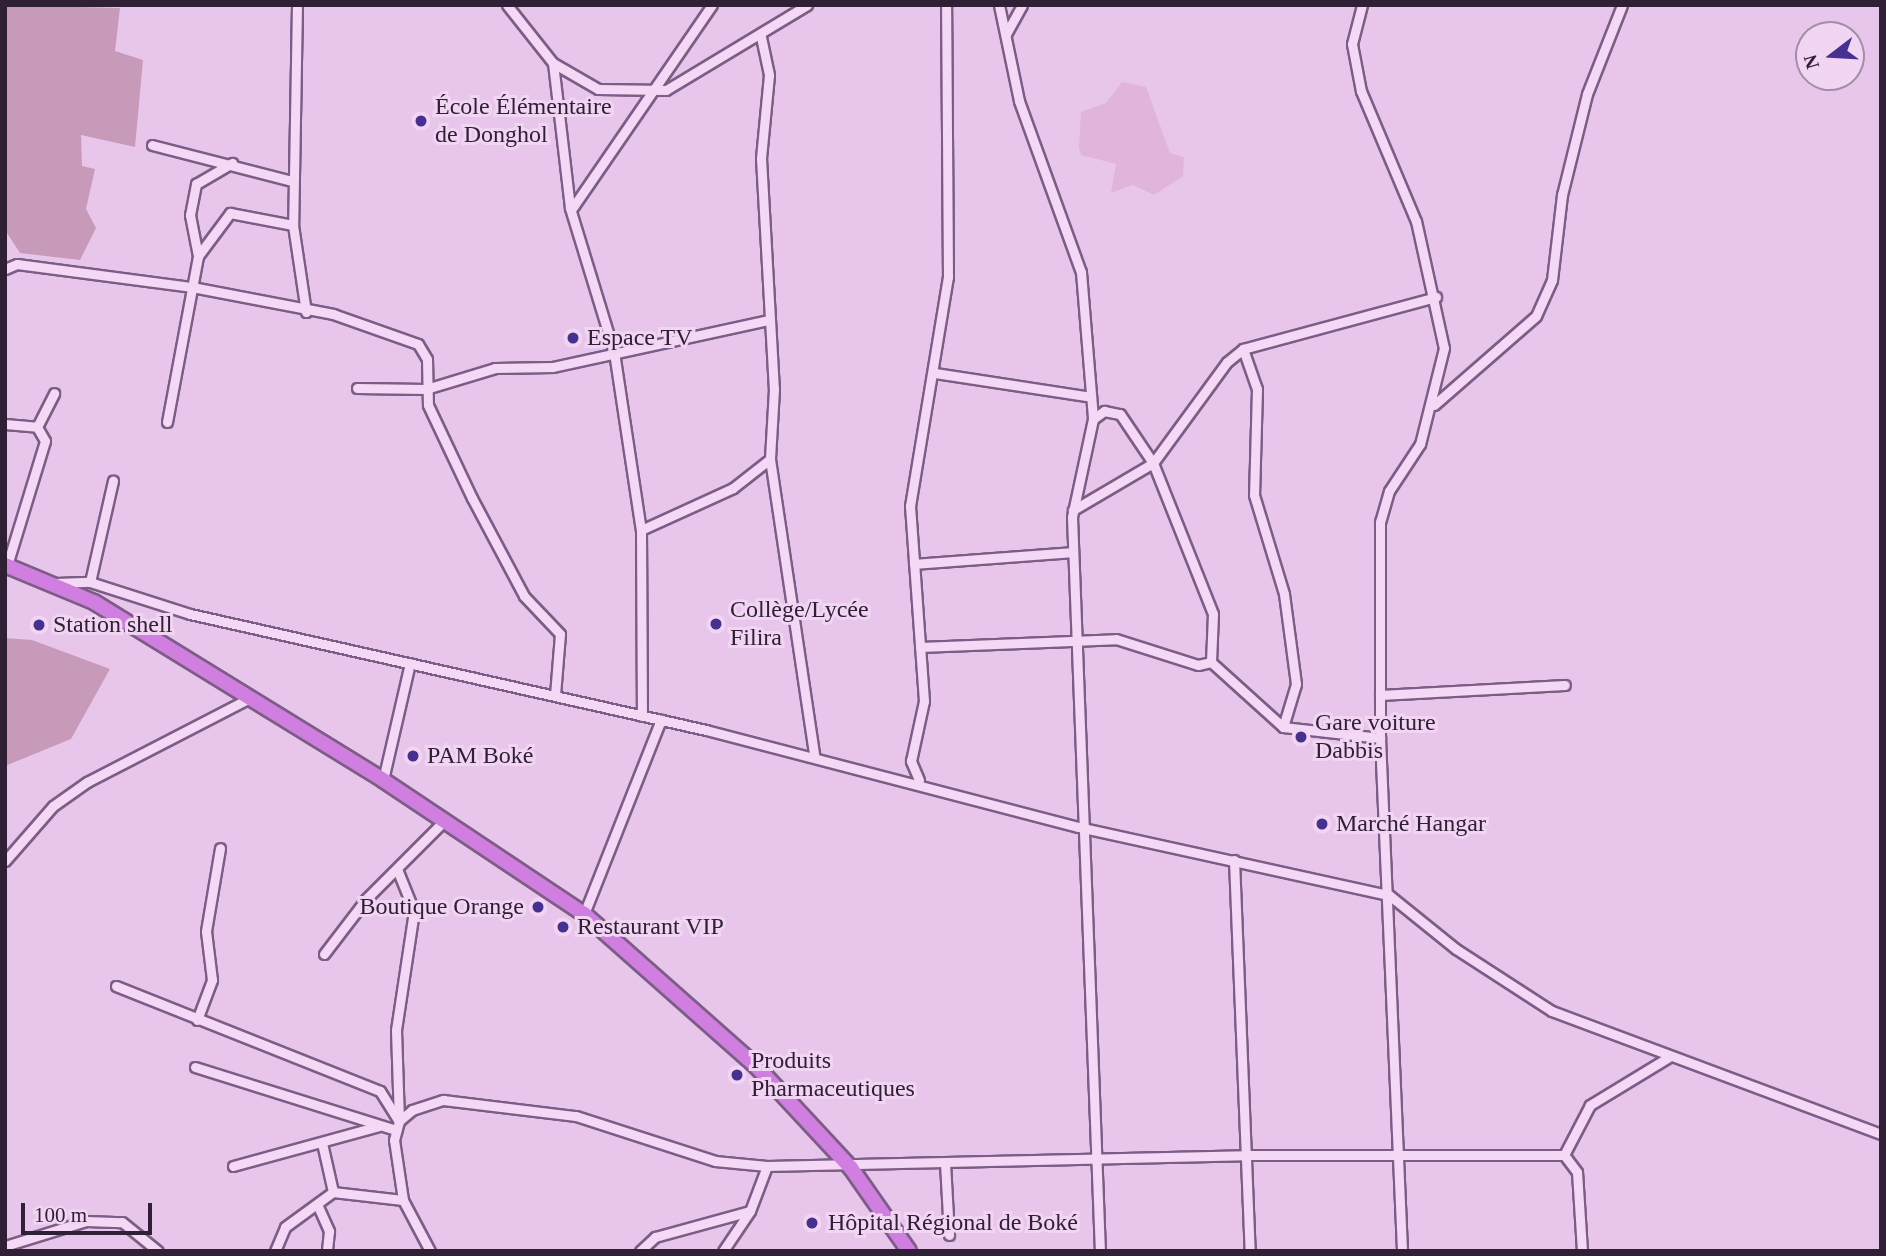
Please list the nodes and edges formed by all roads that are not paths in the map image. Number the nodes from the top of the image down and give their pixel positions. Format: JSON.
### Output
{"nodes":[{"id":1,"x":297,"y":5,"type":"edge"},
{"id":2,"x":507,"y":5,"type":"edge"},
{"id":3,"x":712,"y":5,"type":"edge"},
{"id":4,"x":807,"y":5,"type":"edge"},
{"id":5,"x":946,"y":5,"type":"edge"},
{"id":6,"x":999,"y":5,"type":"edge"},
{"id":7,"x":1023,"y":5,"type":"edge"},
{"id":8,"x":1362,"y":5,"type":"edge"},
{"id":9,"x":1622,"y":5,"type":"edge"},
{"id":10,"x":1006,"y":34,"type":"junction"},
{"id":11,"x":761,"y":37,"type":"junction"},
{"id":12,"x":553,"y":63,"type":"junction"},
{"id":13,"x":658,"y":86,"type":"junction"},
{"id":14,"x":152,"y":145,"type":"dead end"},
{"id":15,"x":232,"y":163,"type":"junction"},
{"id":16,"x":292,"y":181,"type":"junction"},
{"id":17,"x":571,"y":210,"type":"junction"},
{"id":18,"x":293,"y":225,"type":"junction"},
{"id":19,"x":198,"y":256,"type":"junction"},
{"id":20,"x":5,"y":269,"type":"edge"},
{"id":21,"x":192,"y":287,"type":"junction"},
{"id":22,"x":1436,"y":297,"type":"junction"},
{"id":23,"x":306,"y":312,"type":"junction"},
{"id":24,"x":768,"y":320,"type":"junction"},
{"id":25,"x":1244,"y":349,"type":"junction"},
{"id":26,"x":614,"y":352,"type":"junction"},
{"id":27,"x":935,"y":373,"type":"junction"},
{"id":28,"x":357,"y":388,"type":"dead end"},
{"id":29,"x":426,"y":389,"type":"junction"},
{"id":30,"x":54,"y":393,"type":"dead end"},
{"id":31,"x":1091,"y":397,"type":"junction"},
{"id":32,"x":1432,"y":406,"type":"junction"},
{"id":33,"x":1093,"y":419,"type":"junction"},
{"id":34,"x":167,"y":422,"type":"dead end"},
{"id":35,"x":5,"y":424,"type":"edge"},
{"id":36,"x":37,"y":427,"type":"junction"},
{"id":37,"x":770,"y":459,"type":"junction"},
{"id":38,"x":1153,"y":463,"type":"junction"},
{"id":39,"x":113,"y":481,"type":"dead end"},
{"id":40,"x":1073,"y":510,"type":"junction"},
{"id":41,"x":641,"y":530,"type":"junction"},
{"id":42,"x":1073,"y":552,"type":"junction"},
{"id":43,"x":914,"y":564,"type":"junction"},
{"id":44,"x":6,"y":565,"type":"edge"},
{"id":45,"x":90,"y":582,"type":"junction"},
{"id":46,"x":54,"y":583,"type":"junction"},
{"id":47,"x":1076,"y":639,"type":"junction"},
{"id":48,"x":920,"y":648,"type":"junction"},
{"id":49,"x":1211,"y":662,"type":"junction"},
{"id":50,"x":410,"y":663,"type":"junction"},
{"id":51,"x":1565,"y":685,"type":"dead end"},
{"id":52,"x":555,"y":695,"type":"junction"},
{"id":53,"x":1380,"y":695,"type":"junction"},
{"id":54,"x":248,"y":699,"type":"junction"},
{"id":55,"x":642,"y":716,"type":"junction"},
{"id":56,"x":661,"y":720,"type":"junction"},
{"id":57,"x":1283,"y":727,"type":"junction"},
{"id":58,"x":1380,"y":738,"type":"junction"},
{"id":59,"x":814,"y":755,"type":"junction"},
{"id":60,"x":383,"y":780,"type":"junction"},
{"id":61,"x":919,"y":780,"type":"junction"},
{"id":62,"x":445,"y":820,"type":"junction"},
{"id":63,"x":1079,"y":827,"type":"junction"},
{"id":64,"x":220,"y":848,"type":"dead end"},
{"id":65,"x":1234,"y":860,"type":"junction"},
{"id":66,"x":5,"y":861,"type":"edge"},
{"id":67,"x":397,"y":869,"type":"junction"},
{"id":68,"x":1389,"y":895,"type":"junction"},
{"id":69,"x":584,"y":914,"type":"junction"},
{"id":70,"x":324,"y":954,"type":"dead end"},
{"id":71,"x":116,"y":986,"type":"dead end"},
{"id":72,"x":197,"y":1020,"type":"junction"},
{"id":73,"x":1669,"y":1056,"type":"junction"},
{"id":74,"x":195,"y":1067,"type":"dead end"},
{"id":75,"x":398,"y":1125,"type":"junction"},
{"id":76,"x":379,"y":1126,"type":"junction"},
{"id":77,"x":1881,"y":1134,"type":"edge"},
{"id":78,"x":322,"y":1143,"type":"junction"},
{"id":79,"x":1399,"y":1154,"type":"junction"},
{"id":80,"x":1245,"y":1155,"type":"junction"},
{"id":81,"x":1564,"y":1156,"type":"junction"},
{"id":82,"x":1098,"y":1161,"type":"junction"},
{"id":83,"x":945,"y":1163,"type":"junction"},
{"id":84,"x":233,"y":1166,"type":"dead end"},
{"id":85,"x":766,"y":1166,"type":"junction"},
{"id":86,"x":851,"y":1168,"type":"junction"},
{"id":87,"x":333,"y":1192,"type":"junction"},
{"id":88,"x":402,"y":1200,"type":"junction"},
{"id":89,"x":317,"y":1204,"type":"junction"},
{"id":90,"x":750,"y":1211,"type":"junction"},
{"id":91,"x":949,"y":1235,"type":"dead end"},
{"id":92,"x":5,"y":1246,"type":"edge"},
{"id":93,"x":158,"y":1251,"type":"edge"},
{"id":94,"x":275,"y":1251,"type":"edge"},
{"id":95,"x":327,"y":1251,"type":"edge"},
{"id":96,"x":430,"y":1251,"type":"edge"},
{"id":97,"x":640,"y":1251,"type":"edge"},
{"id":98,"x":723,"y":1251,"type":"edge"},
{"id":99,"x":909,"y":1251,"type":"edge"},
{"id":100,"x":1100,"y":1251,"type":"edge"},
{"id":101,"x":1250,"y":1251,"type":"edge"},
{"id":102,"x":1402,"y":1251,"type":"edge"},
{"id":103,"x":1582,"y":1251,"type":"edge"}],
"edges":[{"from":1,"to":16,"type":"street"},
{"from":2,"to":12,"type":"street"},
{"from":3,"to":13,"type":"street"},
{"from":4,"to":11,"type":"street"},
{"from":5,"to":27,"type":"street"},
{"from":6,"to":10,"type":"street"},
{"from":7,"to":10,"type":"street"},
{"from":8,"to":22,"type":"street"},
{"from":9,"to":32,"type":"street"},
{"from":10,"to":31,"type":"street"},
{"from":11,"to":13,"type":"street"},
{"from":11,"to":24,"type":"street"},
{"from":12,"to":13,"type":"street"},
{"from":12,"to":17,"type":"street"},
{"from":13,"to":17,"type":"street"},
{"from":14,"to":15,"type":"street"},
{"from":15,"to":16,"type":"street"},
{"from":15,"to":19,"type":"street"},
{"from":16,"to":18,"type":"street"},
{"from":17,"to":26,"type":"street"},
{"from":18,"to":19,"type":"street"},
{"from":18,"to":23,"type":"street"},
{"from":19,"to":21,"type":"street"},
{"from":20,"to":21,"type":"street"},
{"from":21,"to":23,"type":"street"},
{"from":21,"to":34,"type":"street"},
{"from":22,"to":25,"type":"street"},
{"from":22,"to":32,"type":"street"},
{"from":23,"to":29,"type":"street"},
{"from":24,"to":26,"type":"street"},
{"from":24,"to":37,"type":"street"},
{"from":25,"to":38,"type":"street"},
{"from":25,"to":57,"type":"street"},
{"from":26,"to":29,"type":"street"},
{"from":26,"to":41,"type":"street"},
{"from":27,"to":31,"type":"street"},
{"from":27,"to":43,"type":"street"},
{"from":28,"to":29,"type":"street"},
{"from":29,"to":52,"type":"street"},
{"from":30,"to":36,"type":"street"},
{"from":31,"to":33,"type":"street"},
{"from":32,"to":53,"type":"street"},
{"from":33,"to":38,"type":"street"},
{"from":33,"to":40,"type":"street"},
{"from":35,"to":36,"type":"street"},
{"from":36,"to":44,"type":"street"},
{"from":37,"to":41,"type":"street"},
{"from":37,"to":59,"type":"street"},
{"from":38,"to":40,"type":"street"},
{"from":38,"to":49,"type":"street"},
{"from":39,"to":45,"type":"street"},
{"from":40,"to":42,"type":"street"},
{"from":41,"to":55,"type":"street"},
{"from":42,"to":43,"type":"street"},
{"from":42,"to":47,"type":"street"},
{"from":43,"to":48,"type":"street"},
{"from":44,"to":46,"type":"highway"},
{"from":45,"to":46,"type":"street"},
{"from":45,"to":50,"type":"street"},
{"from":46,"to":54,"type":"highway"},
{"from":47,"to":48,"type":"street"},
{"from":47,"to":49,"type":"street"},
{"from":47,"to":63,"type":"street"},
{"from":48,"to":61,"type":"street"},
{"from":49,"to":57,"type":"street"},
{"from":50,"to":52,"type":"street"},
{"from":50,"to":60,"type":"street"},
{"from":51,"to":53,"type":"street"},
{"from":52,"to":55,"type":"street"},
{"from":53,"to":58,"type":"street"},
{"from":54,"to":60,"type":"highway"},
{"from":54,"to":66,"type":"street"},
{"from":55,"to":56,"type":"street"},
{"from":56,"to":59,"type":"street"},
{"from":56,"to":69,"type":"street"},
{"from":57,"to":58,"type":"street"},
{"from":58,"to":68,"type":"street"},
{"from":59,"to":61,"type":"street"},
{"from":60,"to":62,"type":"highway"},
{"from":61,"to":63,"type":"street"},
{"from":62,"to":67,"type":"street"},
{"from":62,"to":69,"type":"highway"},
{"from":63,"to":65,"type":"street"},
{"from":63,"to":82,"type":"street"},
{"from":64,"to":72,"type":"street"},
{"from":65,"to":68,"type":"street"},
{"from":65,"to":80,"type":"street"},
{"from":67,"to":70,"type":"street"},
{"from":67,"to":75,"type":"street"},
{"from":68,"to":73,"type":"street"},
{"from":68,"to":79,"type":"street"},
{"from":69,"to":86,"type":"highway"},
{"from":71,"to":72,"type":"street"},
{"from":72,"to":75,"type":"street"},
{"from":73,"to":77,"type":"street"},
{"from":73,"to":81,"type":"street"},
{"from":74,"to":76,"type":"street"},
{"from":75,"to":76,"type":"street"},
{"from":75,"to":85,"type":"street"},
{"from":75,"to":88,"type":"street"},
{"from":76,"to":78,"type":"street"},
{"from":78,"to":84,"type":"street"},
{"from":78,"to":87,"type":"street"},
{"from":79,"to":80,"type":"street"},
{"from":79,"to":81,"type":"street"},
{"from":79,"to":102,"type":"street"},
{"from":80,"to":82,"type":"street"},
{"from":80,"to":101,"type":"street"},
{"from":81,"to":103,"type":"street"},
{"from":82,"to":83,"type":"street"},
{"from":82,"to":100,"type":"street"},
{"from":83,"to":86,"type":"street"},
{"from":83,"to":91,"type":"street"},
{"from":85,"to":86,"type":"street"},
{"from":85,"to":90,"type":"street"},
{"from":86,"to":99,"type":"highway"},
{"from":87,"to":88,"type":"street"},
{"from":87,"to":89,"type":"street"},
{"from":88,"to":96,"type":"street"},
{"from":89,"to":94,"type":"street"},
{"from":89,"to":95,"type":"street"},
{"from":90,"to":97,"type":"street"},
{"from":90,"to":98,"type":"street"},
{"from":92,"to":93,"type":"street"}]}
